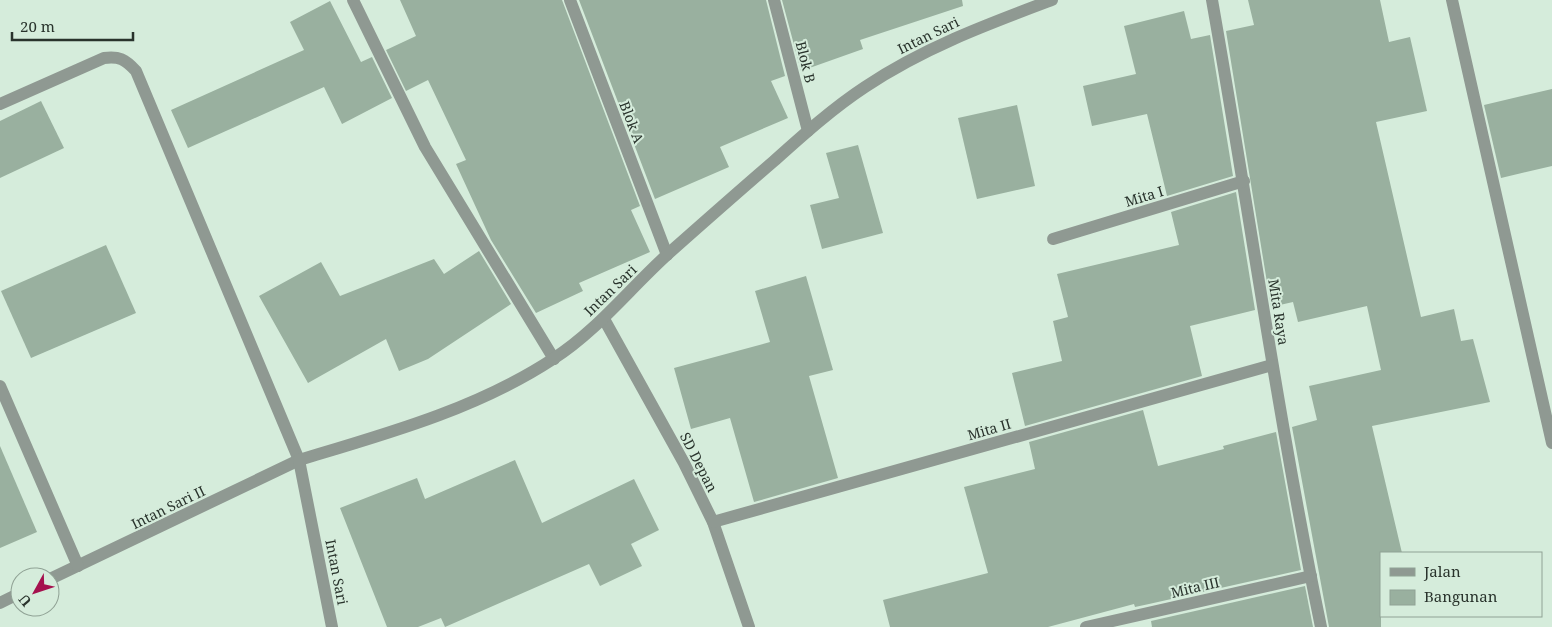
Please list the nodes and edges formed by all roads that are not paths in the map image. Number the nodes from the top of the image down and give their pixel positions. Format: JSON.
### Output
{"nodes":[{"id":1,"x":353,"y":0,"type":"edge"},
{"id":2,"x":570,"y":0,"type":"edge"},
{"id":3,"x":774,"y":0,"type":"edge"},
{"id":4,"x":1052,"y":0,"type":"edge"},
{"id":5,"x":1212,"y":0,"type":"edge"},
{"id":6,"x":1452,"y":0,"type":"edge"},
{"id":7,"x":0,"y":104,"type":"edge"},
{"id":8,"x":808,"y":131,"type":"junction"},
{"id":9,"x":1244,"y":181,"type":"junction"},
{"id":10,"x":1052,"y":239,"type":"dead end"},
{"id":11,"x":667,"y":255,"type":"junction"},
{"id":12,"x":604,"y":319,"type":"junction"},
{"id":13,"x":554,"y":359,"type":"junction"},
{"id":14,"x":1272,"y":365,"type":"junction"},
{"id":15,"x":0,"y":386,"type":"edge"},
{"id":16,"x":1552,"y":443,"type":"edge"},
{"id":17,"x":299,"y":460,"type":"junction"},
{"id":18,"x":713,"y":522,"type":"junction"},
{"id":19,"x":78,"y":566,"type":"junction"},
{"id":20,"x":60,"y":575,"type":"edge"},
{"id":21,"x":1311,"y":576,"type":"junction"},
{"id":22,"x":332,"y":627,"type":"edge"},
{"id":23,"x":749,"y":627,"type":"edge"},
{"id":24,"x":1086,"y":627,"type":"edge"},
{"id":25,"x":1321,"y":627,"type":"edge"}],
"edges":[{"from":1,"to":13,"type":"street"},
{"from":2,"to":11,"type":"street","name":"Blok A"},
{"from":3,"to":8,"type":"street","name":"Blok B"},
{"from":4,"to":8,"type":"street","name":"Intan Sari"},
{"from":5,"to":9,"type":"street","name":"Mita Raya"},
{"from":6,"to":16,"type":"street"},
{"from":7,"to":17,"type":"street"},
{"from":8,"to":11,"type":"street","name":"Intan Sari"},
{"from":9,"to":10,"type":"street","name":"Mita I"},
{"from":9,"to":14,"type":"street","name":"Mita Raya"},
{"from":11,"to":12,"type":"street","name":"Intan Sari"},
{"from":12,"to":13,"type":"street","name":"Intan Sari"},
{"from":12,"to":18,"type":"street","name":"SD Depan"},
{"from":13,"to":17,"type":"street","name":"Intan Sari"},
{"from":14,"to":18,"type":"street","name":"Mita II"},
{"from":14,"to":21,"type":"street","name":"Mita Raya"},
{"from":15,"to":19,"type":"street"},
{"from":17,"to":19,"type":"street","name":"Intan Sari II"},
{"from":17,"to":22,"type":"street","name":"Intan Sari"},
{"from":18,"to":23,"type":"street","name":"SD Depan"},
{"from":19,"to":20,"type":"street","name":"Intan Sari II"},
{"from":21,"to":24,"type":"street","name":"Mita III"},
{"from":21,"to":25,"type":"street","name":"Mita Raya"}]}
